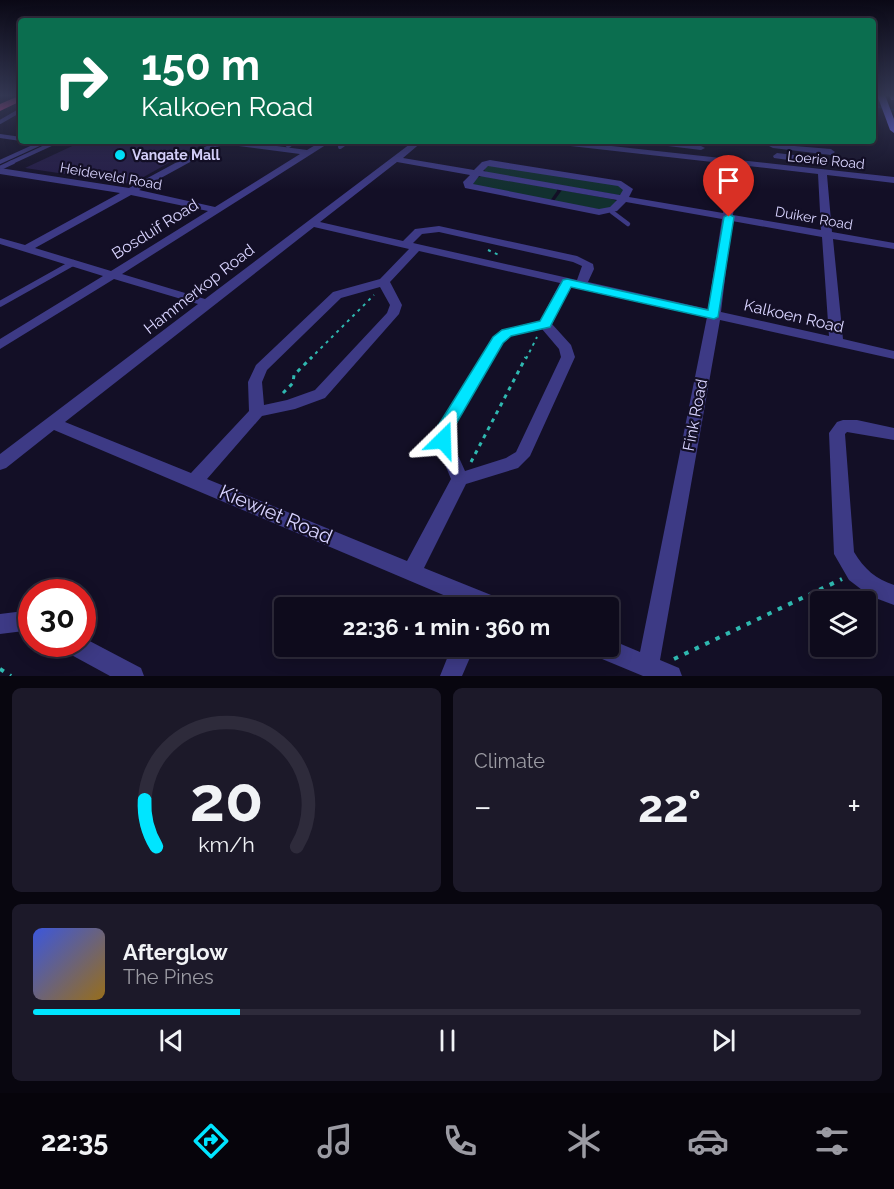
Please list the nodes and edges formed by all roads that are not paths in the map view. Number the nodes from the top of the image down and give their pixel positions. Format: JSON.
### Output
{"nodes":[{"id":1,"x":0,"y":136,"type":"edge"},
{"id":2,"x":18,"y":139,"type":"edge"},
{"id":3,"x":40,"y":144,"type":"edge"},
{"id":4,"x":52,"y":144,"type":"edge"},
{"id":5,"x":217,"y":144,"type":"edge"},
{"id":6,"x":256,"y":144,"type":"edge"},
{"id":7,"x":291,"y":144,"type":"edge"},
{"id":8,"x":323,"y":144,"type":"edge"},
{"id":9,"x":344,"y":144,"type":"edge"},
{"id":10,"x":415,"y":144,"type":"edge"},
{"id":11,"x":570,"y":144,"type":"edge"},
{"id":12,"x":670,"y":144,"type":"edge"},
{"id":13,"x":680,"y":144,"type":"edge"},
{"id":14,"x":804,"y":145,"type":"edge"},
{"id":15,"x":288,"y":146,"type":"dead end"},
{"id":16,"x":773,"y":146,"type":"dead end"},
{"id":17,"x":340,"y":147,"type":"dead end"},
{"id":18,"x":701,"y":148,"type":"dead end"},
{"id":19,"x":831,"y":152,"type":"dead end"},
{"id":20,"x":308,"y":153,"type":"junction"},
{"id":21,"x":667,"y":155,"type":"junction"},
{"id":22,"x":777,"y":156,"type":"dead end"},
{"id":23,"x":396,"y":159,"type":"junction"},
{"id":24,"x":810,"y":160,"type":"junction"},
{"id":25,"x":0,"y":162,"type":"edge"},
{"id":26,"x":735,"y":163,"type":"junction"},
{"id":27,"x":0,"y":170,"type":"edge"},
{"id":28,"x":819,"y":172,"type":"junction"},
{"id":29,"x":476,"y":173,"type":"junction"},
{"id":30,"x":0,"y":178,"type":"edge"},
{"id":31,"x":893,"y":181,"type":"edge"},
{"id":32,"x":133,"y":192,"type":"junction"},
{"id":33,"x":123,"y":197,"type":"junction"},
{"id":34,"x":623,"y":199,"type":"junction"},
{"id":35,"x":217,"y":210,"type":"junction"},
{"id":36,"x":612,"y":212,"type":"junction"},
{"id":37,"x":729,"y":217,"type":"junction"},
{"id":38,"x":205,"y":218,"type":"junction"},
{"id":39,"x":311,"y":223,"type":"junction"},
{"id":40,"x":628,"y":224,"type":"dead end"},
{"id":41,"x":828,"y":234,"type":"junction"},
{"id":42,"x":0,"y":241,"type":"edge"},
{"id":43,"x":894,"y":246,"type":"edge"},
{"id":44,"x":411,"y":247,"type":"junction"},
{"id":45,"x":27,"y":248,"type":"junction"},
{"id":46,"x":73,"y":263,"type":"junction"},
{"id":47,"x":113,"y":275,"type":"junction"},
{"id":48,"x":384,"y":282,"type":"junction"},
{"id":49,"x":574,"y":284,"type":"junction"},
{"id":50,"x":207,"y":303,"type":"junction"},
{"id":51,"x":0,"y":304,"type":"edge"},
{"id":52,"x":714,"y":315,"type":"junction"},
{"id":53,"x":545,"y":324,"type":"junction"},
{"id":54,"x":836,"y":342,"type":"junction"},
{"id":55,"x":0,"y":345,"type":"edge"},
{"id":56,"x":894,"y":356,"type":"edge"},
{"id":57,"x":257,"y":412,"type":"junction"},
{"id":58,"x":52,"y":423,"type":"junction"},
{"id":59,"x":894,"y":434,"type":"edge"},
{"id":60,"x":0,"y":463,"type":"edge"},
{"id":61,"x":460,"y":479,"type":"junction"},
{"id":62,"x":195,"y":480,"type":"junction"},
{"id":63,"x":412,"y":572,"type":"junction"},
{"id":64,"x":894,"y":595,"type":"edge"},
{"id":65,"x":470,"y":597,"type":"edge"},
{"id":66,"x":18,"y":622,"type":"edge"},
{"id":67,"x":0,"y":624,"type":"edge"},
{"id":68,"x":619,"y":654,"type":"edge"},
{"id":69,"x":96,"y":656,"type":"edge"},
{"id":70,"x":459,"y":657,"type":"edge"},
{"id":71,"x":648,"y":666,"type":"junction"},
{"id":72,"x":673,"y":667,"type":"edge"},
{"id":73,"x":133,"y":676,"type":"edge"},
{"id":74,"x":451,"y":676,"type":"edge"}],
"edges":[{"from":1,"to":2,"type":"lane"},
{"from":3,"to":25,"type":"lane"},
{"from":4,"to":27,"type":"lane"},
{"from":5,"to":32,"type":"street"},
{"from":6,"to":20,"type":"street"},
{"from":7,"to":15,"type":"lane"},
{"from":8,"to":20,"type":"street","name":"Bosduif Road"},
{"from":9,"to":17,"type":"lane"},
{"from":10,"to":23,"type":"street","name":"Hammerkop Road"},
{"from":11,"to":21,"type":"street","name":"Loerie Road"},
{"from":12,"to":21,"type":"street"},
{"from":13,"to":18,"type":"street"},
{"from":14,"to":16,"type":"street"},
{"from":14,"to":19,"type":"street"},
{"from":14,"to":24,"type":"street"},
{"from":20,"to":35,"type":"street","name":"Bosduif Road"},
{"from":21,"to":26,"type":"street","name":"Loerie Road"},
{"from":22,"to":24,"type":"street"},
{"from":23,"to":29,"type":"street","name":"Duiker Road"},
{"from":23,"to":39,"type":"street","name":"Hammerkop Road"},
{"from":24,"to":28,"type":"street"},
{"from":26,"to":28,"type":"street","name":"Loerie Road"},
{"from":26,"to":37,"type":"street","name":"Fink Road"},
{"from":27,"to":32,"type":"street","name":"Heideveld Road"},
{"from":28,"to":31,"type":"street","name":"Loerie Road"},
{"from":28,"to":41,"type":"street"},
{"from":29,"to":34,"type":"street","name":"Duiker Road"},
{"from":29,"to":36,"type":"street"},
{"from":30,"to":33,"type":"street","name":"Heideveld Road"},
{"from":32,"to":33,"type":"street"},
{"from":32,"to":35,"type":"street","name":"Heideveld Road"},
{"from":33,"to":38,"type":"street","name":"Heideveld Road"},
{"from":33,"to":45,"type":"street"},
{"from":34,"to":36,"type":"street"},
{"from":34,"to":37,"type":"street","name":"Duiker Road"},
{"from":35,"to":38,"type":"street","name":"Bosduif Road"},
{"from":36,"to":40,"type":"lane"},
{"from":37,"to":41,"type":"street","name":"Duiker Road"},
{"from":37,"to":52,"type":"street","name":"Fink Road"},
{"from":38,"to":47,"type":"street","name":"Bosduif Road"},
{"from":39,"to":44,"type":"street","name":"Kalkoen Road"},
{"from":39,"to":50,"type":"street","name":"Hammerkop Road"},
{"from":41,"to":43,"type":"street","name":"Duiker Road"},
{"from":41,"to":54,"type":"street"},
{"from":42,"to":45,"type":"street"},
{"from":44,"to":48,"type":"street"},
{"from":44,"to":49,"type":"street","name":"Kalkoen Road"},
{"from":44,"to":49,"type":"street"},
{"from":45,"to":46,"type":"street"},
{"from":46,"to":47,"type":"street"},
{"from":46,"to":51,"type":"lane"},
{"from":47,"to":50,"type":"street"},
{"from":47,"to":55,"type":"street","name":"Bosduif Road"},
{"from":48,"to":57,"type":"street"},
{"from":48,"to":57,"type":"street"},
{"from":49,"to":52,"type":"street","name":"Kalkoen Road"},
{"from":49,"to":53,"type":"street"},
{"from":50,"to":58,"type":"street","name":"Hammerkop Road"},
{"from":52,"to":54,"type":"street","name":"Kalkoen Road"},
{"from":52,"to":71,"type":"street","name":"Fink Road"},
{"from":53,"to":61,"type":"street"},
{"from":53,"to":61,"type":"street"},
{"from":54,"to":56,"type":"street","name":"Kalkoen Road"},
{"from":57,"to":62,"type":"street"},
{"from":58,"to":60,"type":"street","name":"Hammerkop Road"},
{"from":58,"to":62,"type":"street","name":"Kiewiet Road"},
{"from":59,"to":64,"type":"street"},
{"from":61,"to":63,"type":"street"},
{"from":62,"to":63,"type":"street","name":"Kiewiet Road"},
{"from":63,"to":65,"type":"street","name":"Kiewiet Road"},
{"from":66,"to":67,"type":"street"},
{"from":68,"to":71,"type":"street"},
{"from":69,"to":73,"type":"street"},
{"from":70,"to":74,"type":"street"},
{"from":71,"to":72,"type":"street"}]}
